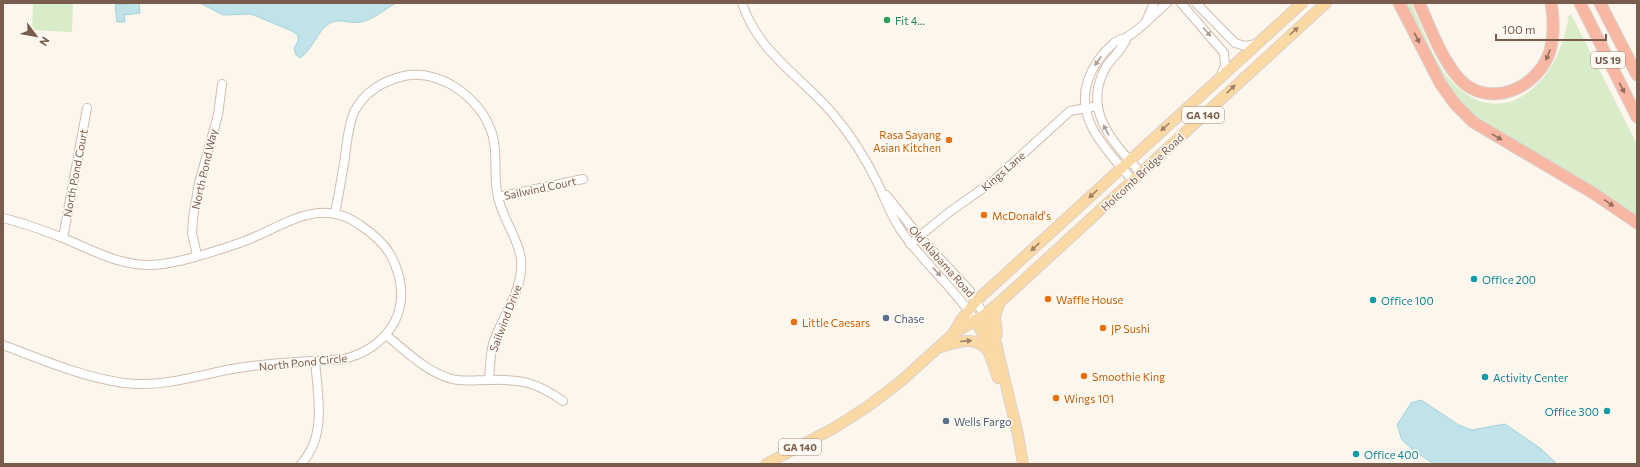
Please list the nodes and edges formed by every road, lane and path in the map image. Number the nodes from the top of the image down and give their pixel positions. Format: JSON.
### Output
{"nodes":[{"id":1,"x":742,"y":3,"type":"edge"},
{"id":2,"x":1154,"y":3,"type":"edge"},
{"id":3,"x":1167,"y":3,"type":"edge"},
{"id":4,"x":1181,"y":3,"type":"edge"},
{"id":5,"x":1196,"y":3,"type":"edge"},
{"id":6,"x":1302,"y":3,"type":"edge"},
{"id":7,"x":1326,"y":3,"type":"edge"},
{"id":8,"x":1399,"y":3,"type":"edge"},
{"id":9,"x":1419,"y":3,"type":"edge"},
{"id":10,"x":1551,"y":3,"type":"edge"},
{"id":11,"x":1580,"y":3,"type":"edge"},
{"id":12,"x":1600,"y":3,"type":"edge"},
{"id":13,"x":1146,"y":22,"type":"junction"},
{"id":14,"x":1127,"y":37,"type":"junction"},
{"id":15,"x":1256,"y":44,"type":"junction"},
{"id":16,"x":1637,"y":75,"type":"edge"},
{"id":17,"x":1220,"y":77,"type":"junction"},
{"id":18,"x":222,"y":84,"type":"dead end"},
{"id":19,"x":1098,"y":106,"type":"junction"},
{"id":20,"x":87,"y":108,"type":"dead end"},
{"id":21,"x":1085,"y":108,"type":"junction"},
{"id":22,"x":1637,"y":117,"type":"edge"},
{"id":23,"x":1130,"y":160,"type":"junction"},
{"id":24,"x":1121,"y":168,"type":"junction"},
{"id":25,"x":1141,"y":173,"type":"junction"},
{"id":26,"x":583,"y":179,"type":"dead end"},
{"id":27,"x":1132,"y":181,"type":"junction"},
{"id":28,"x":878,"y":184,"type":"junction"},
{"id":29,"x":498,"y":198,"type":"junction"},
{"id":30,"x":335,"y":213,"type":"junction"},
{"id":31,"x":3,"y":218,"type":"edge"},
{"id":32,"x":1637,"y":223,"type":"edge"},
{"id":33,"x":919,"y":236,"type":"junction"},
{"id":34,"x":63,"y":238,"type":"junction"},
{"id":35,"x":910,"y":244,"type":"junction"},
{"id":36,"x":196,"y":255,"type":"junction"},
{"id":37,"x":977,"y":300,"type":"junction"},
{"id":38,"x":1000,"y":302,"type":"junction"},
{"id":39,"x":968,"y":310,"type":"junction"},
{"id":40,"x":980,"y":318,"type":"junction"},
{"id":41,"x":953,"y":334,"type":"junction"},
{"id":42,"x":386,"y":335,"type":"junction"},
{"id":43,"x":3,"y":345,"type":"edge"},
{"id":44,"x":939,"y":347,"type":"junction"},
{"id":45,"x":994,"y":353,"type":"junction"},
{"id":46,"x":315,"y":361,"type":"junction"},
{"id":47,"x":489,"y":380,"type":"junction"},
{"id":48,"x":563,"y":401,"type":"dead end"},
{"id":49,"x":301,"y":464,"type":"edge"},
{"id":50,"x":766,"y":464,"type":"edge"},
{"id":51,"x":1023,"y":464,"type":"edge"}],
"edges":[{"from":1,"to":28,"type":"street","name":"Old Alabama Road"},
{"from":2,"to":13,"type":"street"},
{"from":3,"to":13,"type":"street"},
{"from":4,"to":17,"type":"street","one_way":true},
{"from":5,"to":15,"type":"street"},
{"from":6,"to":15,"type":"main road","name":"Holcomb Bridge Road","number":"GA 140"},
{"from":25,"to":7,"type":"main road","name":"Holcomb Bridge Road","number":"GA 140","one_way":true},
{"from":8,"to":32,"type":"highway","one_way":true},
{"from":10,"to":9,"type":"highway","one_way":true},
{"from":11,"to":22,"type":"highway","number":"US 19","one_way":true},
{"from":12,"to":16,"type":"highway","number":"US 19"},
{"from":13,"to":14,"type":"street"},
{"from":14,"to":19,"type":"street"},
{"from":14,"to":21,"type":"street","one_way":true},
{"from":15,"to":17,"type":"main road","name":"Holcomb Bridge Road","number":"GA 140"},
{"from":17,"to":23,"type":"main road","name":"Holcomb Bridge Road","number":"GA 140","one_way":true},
{"from":18,"to":36,"type":"street","name":"North Pond Way"},
{"from":19,"to":21,"type":"street","name":"Kings Lane"},
{"from":23,"to":19,"type":"street","one_way":true},
{"from":20,"to":34,"type":"street","name":"North Pond Court"},
{"from":21,"to":24,"type":"street"},
{"from":21,"to":33,"type":"street","name":"Kings Lane"},
{"from":23,"to":24,"type":"main road","name":"Holcomb Bridge Road","number":"GA 140"},
{"from":23,"to":25,"type":"street"},
{"from":24,"to":27,"type":"street"},
{"from":24,"to":37,"type":"main road","name":"Holcomb Bridge Road","number":"GA 140","one_way":true},
{"from":25,"to":27,"type":"main road","name":"Holcomb Bridge Road","number":"GA 140"},
{"from":26,"to":29,"type":"street","name":"Sailwind Court"},
{"from":27,"to":38,"type":"main road","name":"Holcomb Bridge Road","number":"GA 140"},
{"from":28,"to":33,"type":"street","name":"Old Alabama Road"},
{"from":28,"to":35,"type":"street","name":"Old Alabama Road"},
{"from":29,"to":30,"type":"street","name":"Sailwind Drive"},
{"from":29,"to":47,"type":"street","name":"Sailwind Drive"},
{"from":30,"to":36,"type":"street","name":"North Pond Circle"},
{"from":30,"to":42,"type":"street","name":"North Pond Circle"},
{"from":31,"to":34,"type":"street","name":"North Pond Circle"},
{"from":33,"to":35,"type":"street","name":"Kings Lane"},
{"from":33,"to":37,"type":"street","name":"Old Alabama Road"},
{"from":34,"to":36,"type":"street","name":"North Pond Circle"},
{"from":35,"to":39,"type":"street","name":"Old Alabama Road","one_way":true},
{"from":37,"to":39,"type":"main road","name":"Holcomb Bridge Road","number":"GA 140"},
{"from":37,"to":40,"type":"street","name":"Old Alabama Road"},
{"from":38,"to":40,"type":"main road","name":"Holcomb Bridge Road","number":"GA 140"},
{"from":38,"to":45,"type":"main road"},
{"from":39,"to":40,"type":"street","name":"Old Alabama Road"},
{"from":39,"to":41,"type":"main road","name":"Holcomb Bridge Road","number":"GA 140"},
{"from":40,"to":41,"type":"main road","name":"Holcomb Bridge Road","number":"GA 140"},
{"from":40,"to":45,"type":"main road","name":"Old Alabama Road"},
{"from":41,"to":44,"type":"main road","name":"Holcomb Bridge Road","number":"GA 140"},
{"from":42,"to":46,"type":"street","name":"North Pond Circle"},
{"from":42,"to":47,"type":"street"},
{"from":43,"to":46,"type":"street","name":"North Pond Circle"},
{"from":44,"to":45,"type":"main road","one_way":true},
{"from":44,"to":50,"type":"main road","name":"Holcomb Bridge Road","number":"GA 140"},
{"from":45,"to":51,"type":"main road","name":"Old Alabama Road"},
{"from":46,"to":49,"type":"street"},
{"from":47,"to":48,"type":"street"}]}
